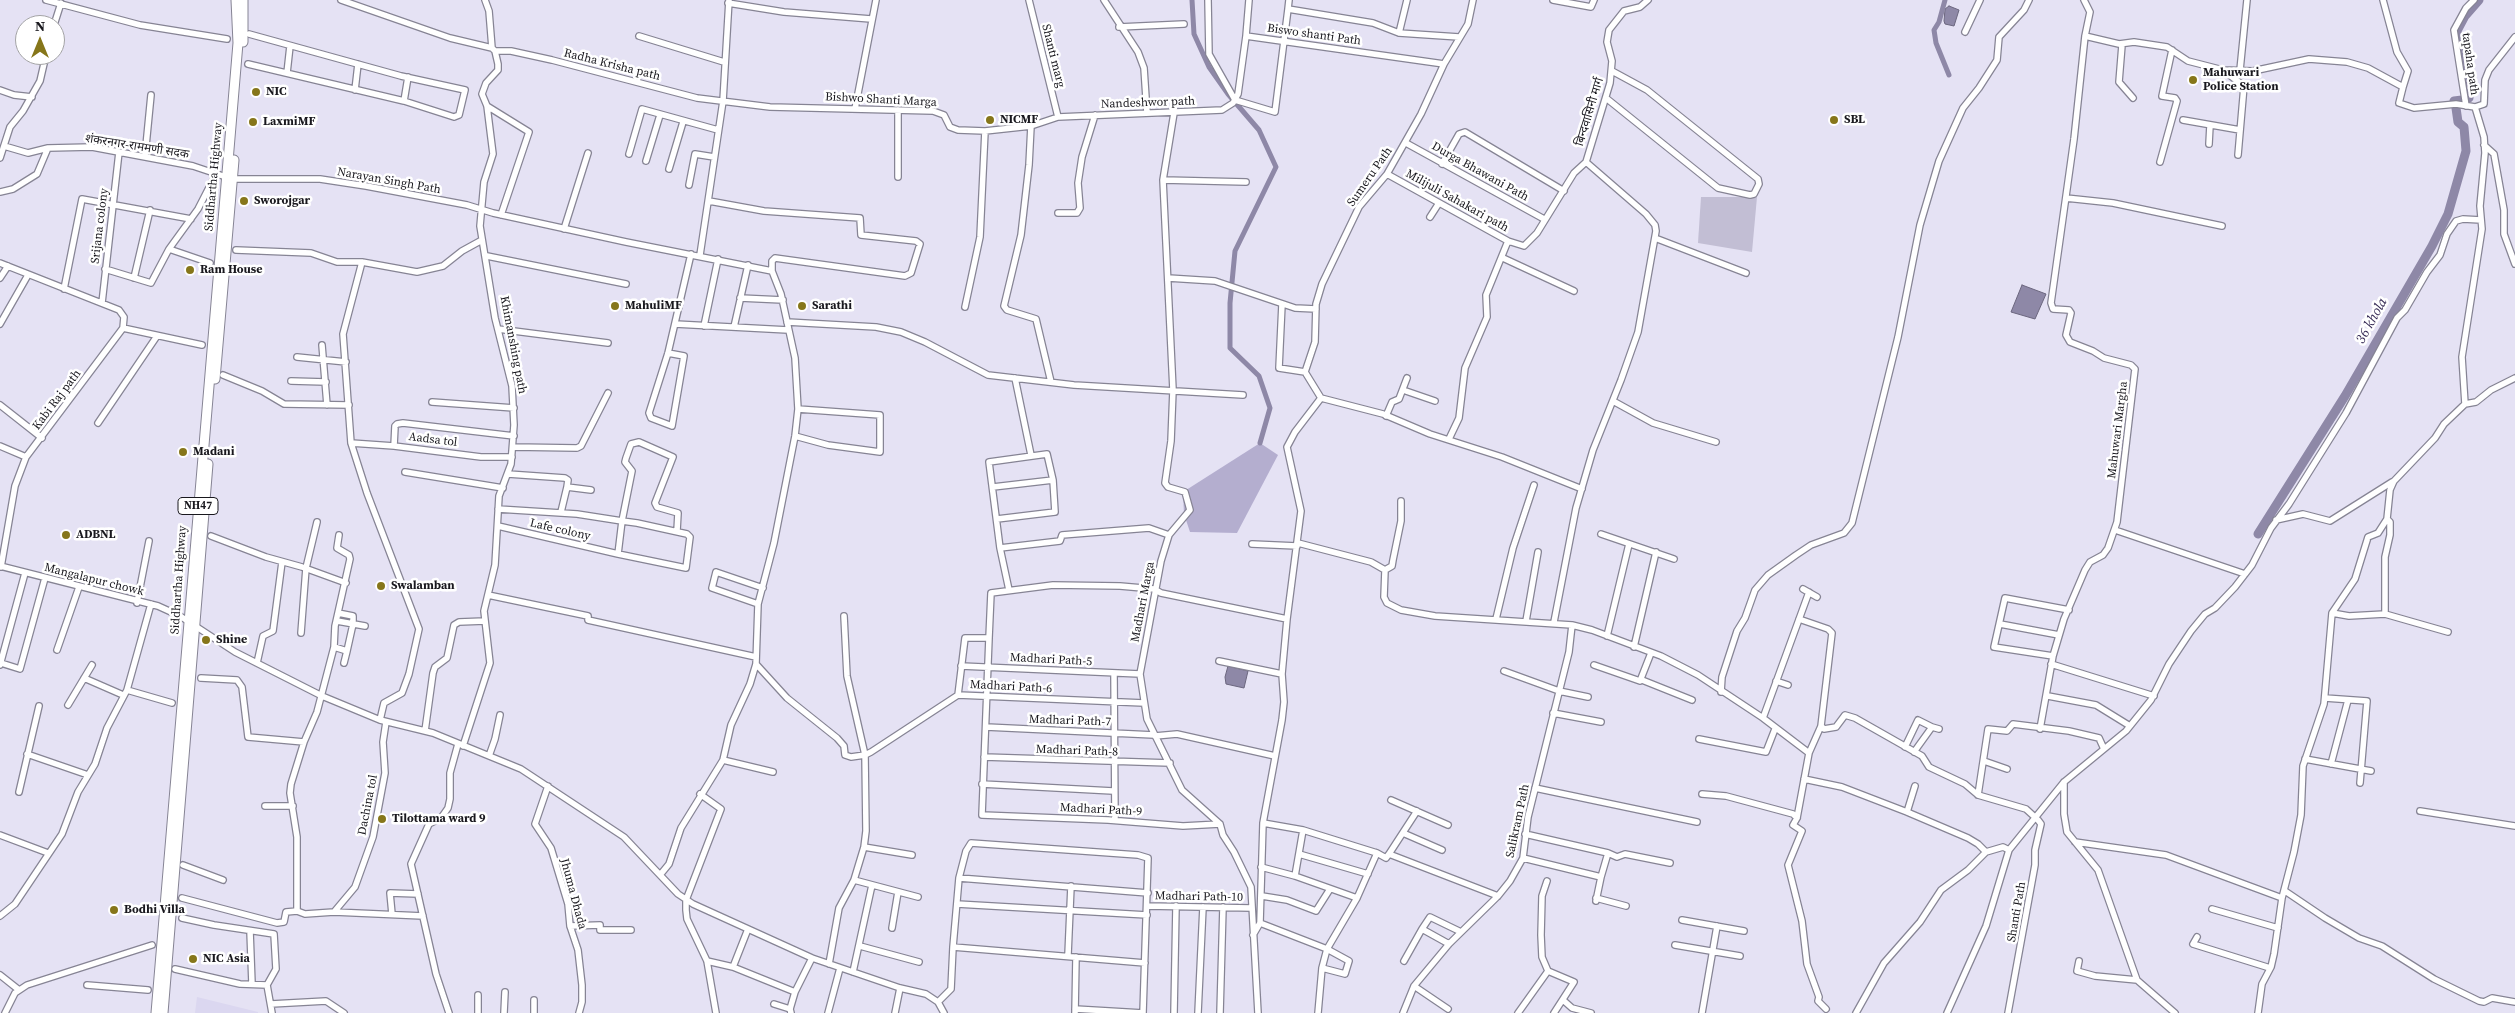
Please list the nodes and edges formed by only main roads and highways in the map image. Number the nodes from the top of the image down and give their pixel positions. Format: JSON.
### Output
{"nodes":[{"id":1,"x":236,"y":0,"type":"edge"},
{"id":2,"x":244,"y":0,"type":"edge"},
{"id":3,"x":229,"y":178,"type":"junction"},
{"id":4,"x":192,"y":624,"type":"junction"},
{"id":5,"x":156,"y":1013,"type":"edge"},
{"id":6,"x":162,"y":1013,"type":"edge"}],
"edges":[{"from":1,"to":3,"type":"highway","name":"Siddhartha Highway","number":"NH47"},
{"from":2,"to":3,"type":"highway","name":"Siddhartha Highway","number":"NH47"},
{"from":3,"to":4,"type":"highway","name":"Siddhartha Highway","number":"NH47"},
{"from":4,"to":5,"type":"highway","name":"Siddhartha Highway","number":"NH47"},
{"from":4,"to":6,"type":"highway","name":"Siddhartha Highway","number":"NH47"}]}
